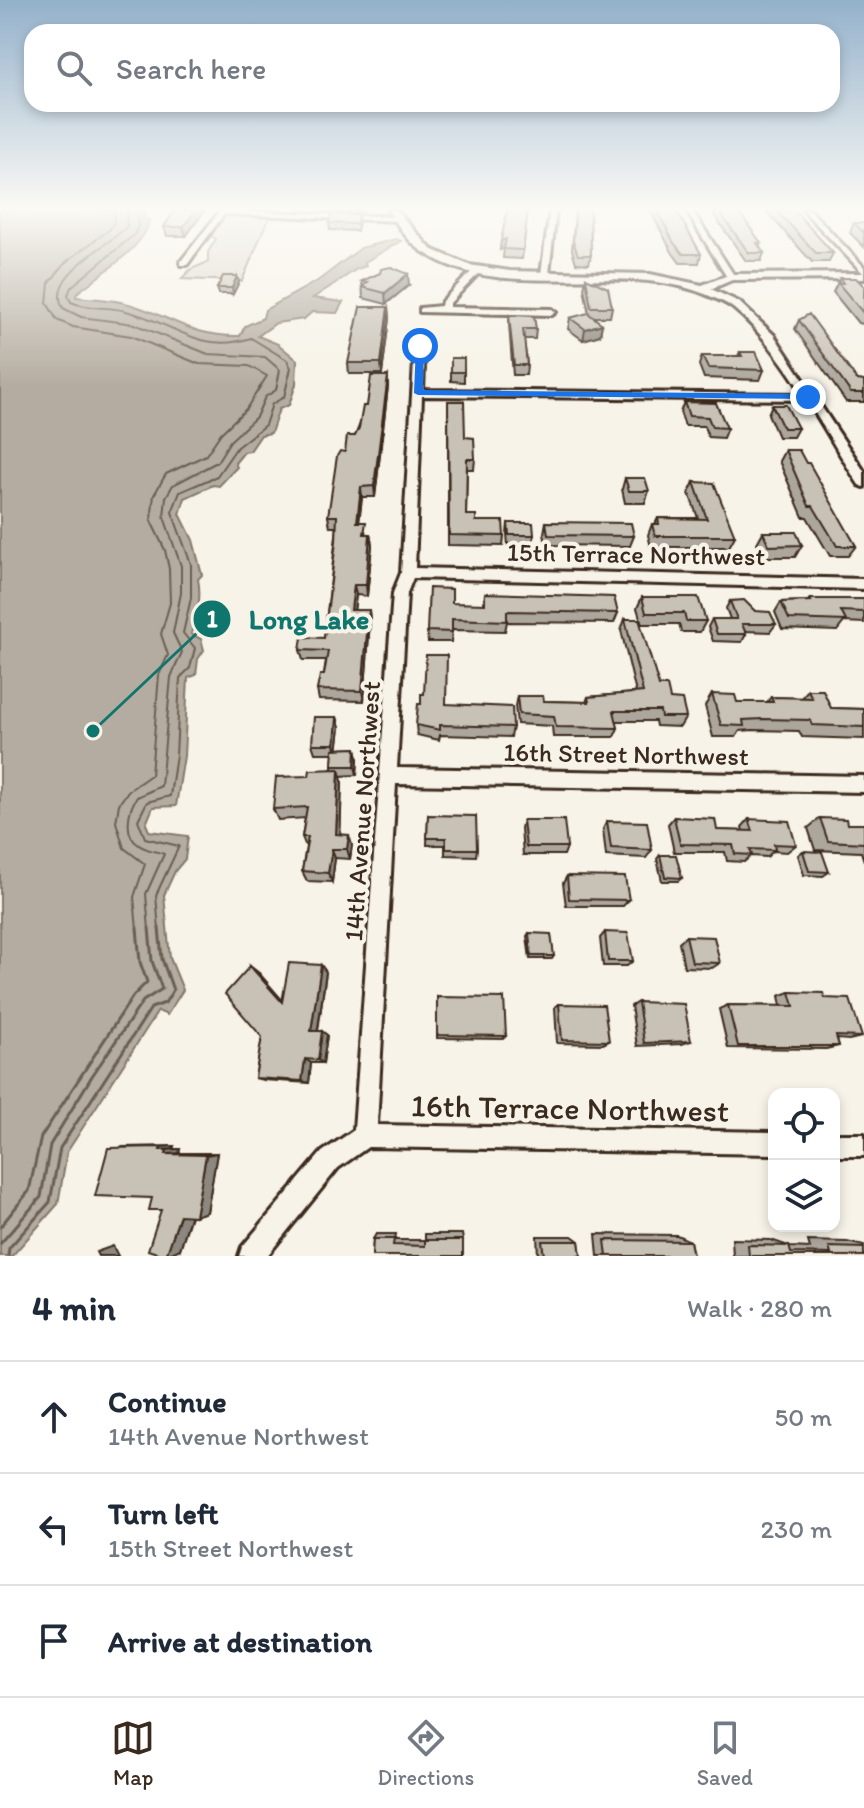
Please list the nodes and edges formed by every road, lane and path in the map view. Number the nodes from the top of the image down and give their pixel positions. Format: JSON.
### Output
{"nodes":[{"id":1,"x":474,"y":269,"type":"edge"},
{"id":2,"x":546,"y":269,"type":"edge"},
{"id":3,"x":726,"y":269,"type":"edge"},
{"id":4,"x":478,"y":270,"type":"junction"},
{"id":5,"x":545,"y":274,"type":"junction"},
{"id":6,"x":864,"y":274,"type":"edge"},
{"id":7,"x":731,"y":277,"type":"junction"},
{"id":8,"x":701,"y":289,"type":"junction"},
{"id":9,"x":445,"y":308,"type":"junction"},
{"id":10,"x":423,"y":310,"type":"dead end"},
{"id":11,"x":552,"y":312,"type":"dead end"},
{"id":12,"x":420,"y":346,"type":"dead end"},
{"id":13,"x":418,"y":393,"type":"junction"},
{"id":14,"x":808,"y":397,"type":"junction"},
{"id":15,"x":864,"y":482,"type":"edge"},
{"id":16,"x":408,"y":573,"type":"junction"},
{"id":17,"x":864,"y":584,"type":"edge"},
{"id":18,"x":388,"y":776,"type":"junction"},
{"id":19,"x":864,"y":784,"type":"edge"},
{"id":20,"x":365,"y":1136,"type":"junction"},
{"id":21,"x":768,"y":1143,"type":"edge"},
{"id":22,"x":840,"y":1145,"type":"edge"},
{"id":23,"x":864,"y":1145,"type":"edge"},
{"id":24,"x":251,"y":1256,"type":"edge"}],
"edges":[{"from":1,"to":4,"type":"street"},
{"from":2,"to":5,"type":"street"},
{"from":3,"to":7,"type":"street"},
{"from":4,"to":5,"type":"street"},
{"from":4,"to":9,"type":"street"},
{"from":5,"to":8,"type":"street"},
{"from":6,"to":7,"type":"street"},
{"from":7,"to":8,"type":"street"},
{"from":8,"to":14,"type":"street"},
{"from":9,"to":10,"type":"street"},
{"from":9,"to":11,"type":"street"},
{"from":12,"to":13,"type":"street","name":"14th Avenue Northwest"},
{"from":13,"to":14,"type":"street"},
{"from":13,"to":16,"type":"street","name":"14th Avenue Northwest"},
{"from":14,"to":15,"type":"street"},
{"from":16,"to":17,"type":"street","name":"15th Terrace Northwest"},
{"from":16,"to":18,"type":"street","name":"14th Avenue Northwest"},
{"from":18,"to":19,"type":"street","name":"16th Street Northwest"},
{"from":18,"to":20,"type":"street","name":"14th Avenue Northwest"},
{"from":20,"to":21,"type":"street","name":"16th Terrace Northwest"},
{"from":20,"to":24,"type":"street"},
{"from":22,"to":23,"type":"street"}]}
